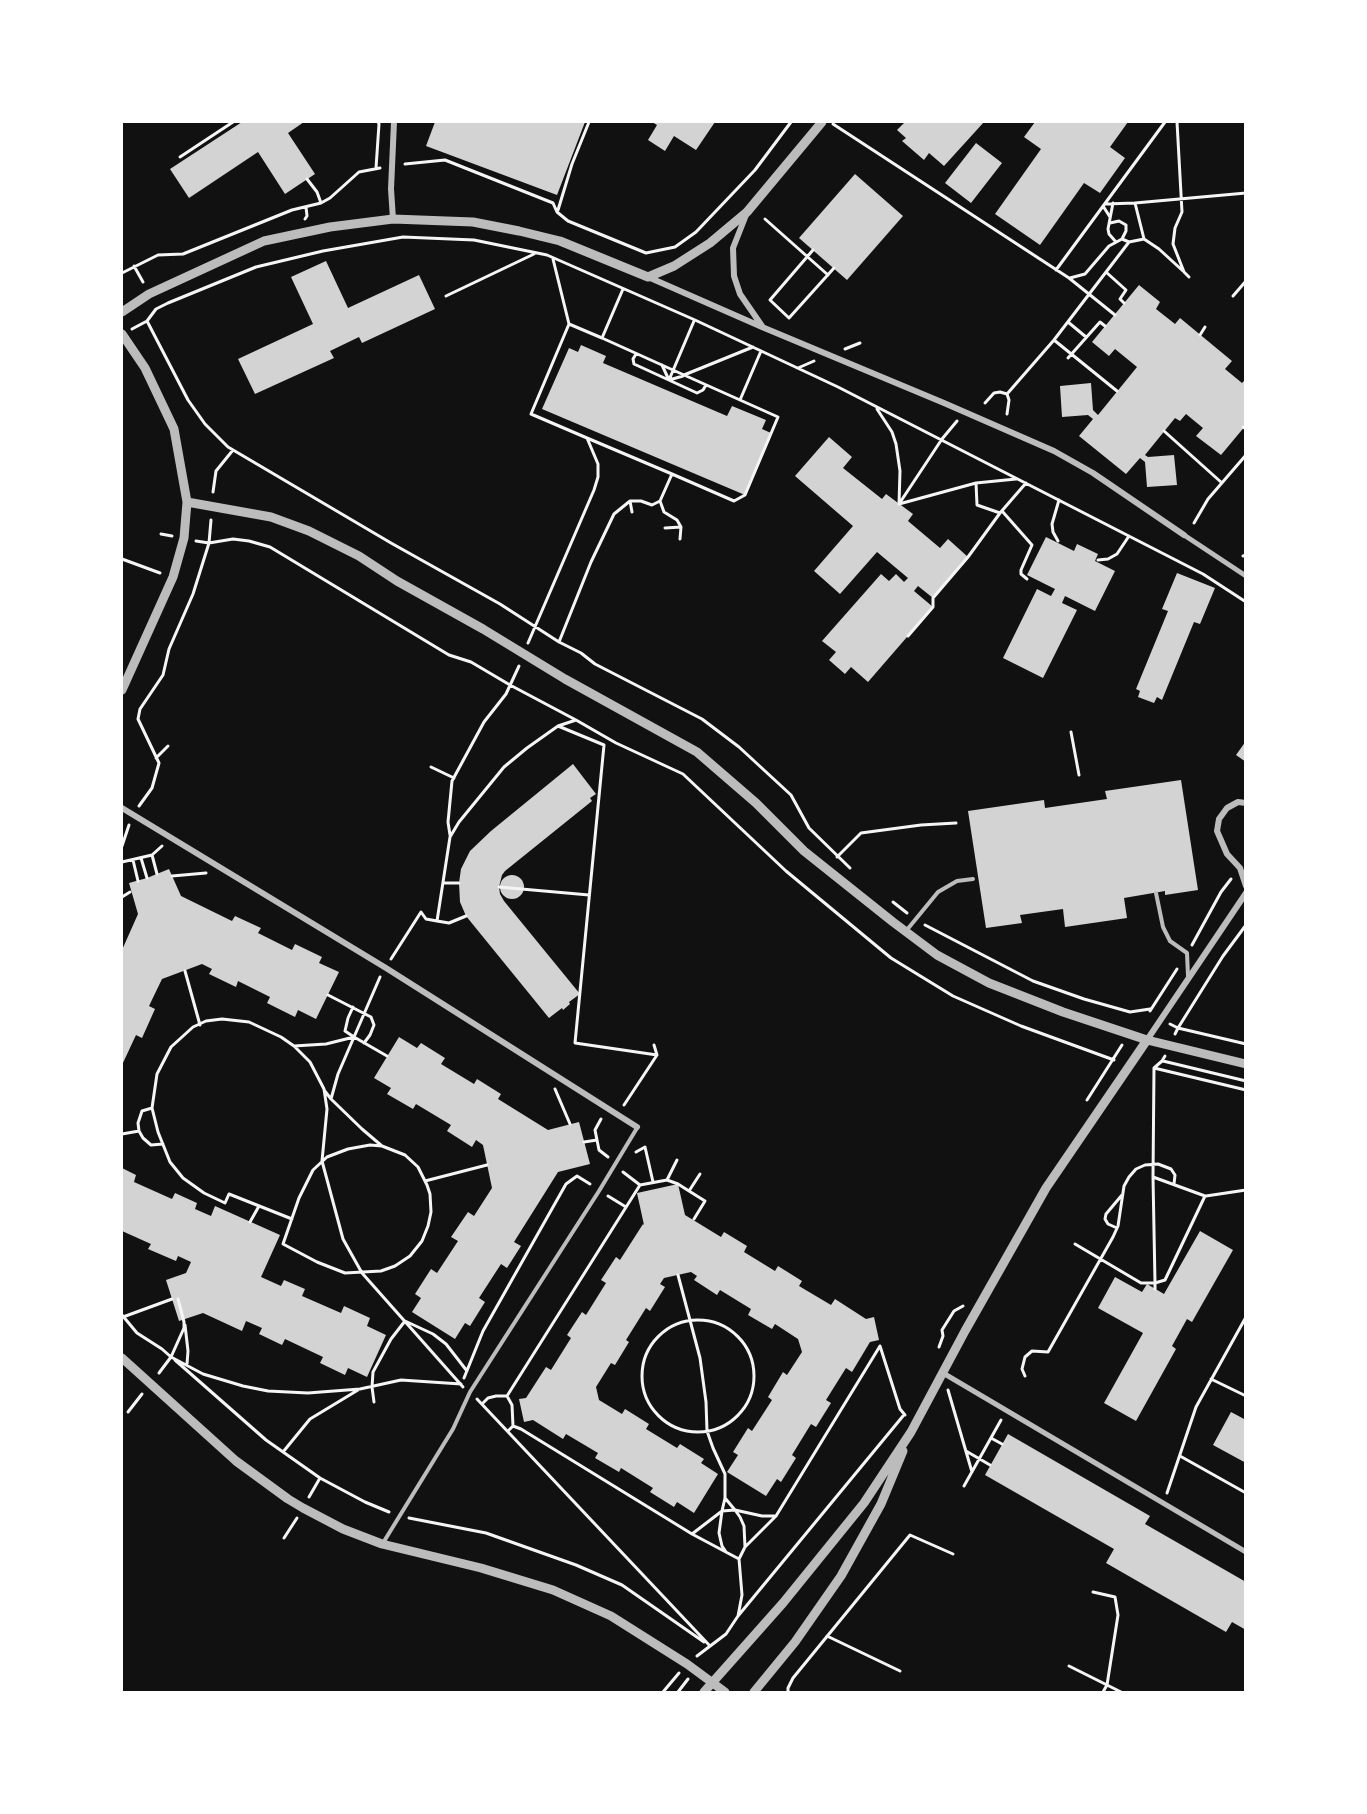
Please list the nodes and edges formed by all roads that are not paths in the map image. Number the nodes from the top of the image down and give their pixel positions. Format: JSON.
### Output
{"nodes":[{"id":1,"x":394,"y":122,"type":"edge"},
{"id":2,"x":822,"y":122,"type":"edge"},
{"id":3,"x":747,"y":212,"type":"junction"},
{"id":4,"x":393,"y":219,"type":"junction"},
{"id":5,"x":648,"y":277,"type":"junction"},
{"id":6,"x":122,"y":312,"type":"edge"},
{"id":7,"x":762,"y":327,"type":"junction"},
{"id":8,"x":126,"y":332,"type":"edge"},
{"id":9,"x":187,"y":502,"type":"junction"},
{"id":10,"x":1184,"y":535,"type":"joint"},
{"id":11,"x":1245,"y":576,"type":"edge"},
{"id":12,"x":122,"y":690,"type":"edge"},
{"id":13,"x":1245,"y":802,"type":"edge"},
{"id":14,"x":122,"y":808,"type":"edge"},
{"id":15,"x":973,"y":879,"type":"dead end"},
{"id":16,"x":1245,"y":886,"type":"edge"},
{"id":17,"x":1156,"y":893,"type":"dead end"},
{"id":18,"x":1245,"y":893,"type":"edge"},
{"id":19,"x":905,"y":931,"type":"junction"},
{"id":20,"x":1188,"y":980,"type":"junction"},
{"id":21,"x":1147,"y":1040,"type":"junction"},
{"id":22,"x":1245,"y":1064,"type":"edge"},
{"id":23,"x":637,"y":1127,"type":"joint"},
{"id":24,"x":122,"y":1358,"type":"edge"},
{"id":25,"x":943,"y":1373,"type":"junction"},
{"id":26,"x":911,"y":1432,"type":"junction"},
{"id":27,"x":382,"y":1544,"type":"junction"},
{"id":28,"x":1245,"y":1552,"type":"edge"},
{"id":29,"x":713,"y":1682,"type":"junction"},
{"id":30,"x":704,"y":1692,"type":"edge"},
{"id":31,"x":725,"y":1692,"type":"edge"},
{"id":32,"x":754,"y":1692,"type":"edge"}],
"edges":[{"from":1,"to":4,"type":"street"},
{"from":2,"to":3,"type":"street"},
{"from":3,"to":5,"type":"street"},
{"from":3,"to":7,"type":"street"},
{"from":4,"to":5,"type":"street"},
{"from":4,"to":6,"type":"street"},
{"from":5,"to":7,"type":"street"},
{"from":7,"to":10,"type":"street"},
{"from":8,"to":9,"type":"street"},
{"from":9,"to":12,"type":"street"},
{"from":9,"to":19,"type":"street"},
{"from":10,"to":11,"type":"street"},
{"from":13,"to":16,"type":"street"},
{"from":14,"to":23,"type":"street"},
{"from":15,"to":19,"type":"lane"},
{"from":17,"to":20,"type":"lane"},
{"from":18,"to":20,"type":"street"},
{"from":19,"to":21,"type":"street"},
{"from":20,"to":21,"type":"street"},
{"from":21,"to":22,"type":"street"},
{"from":21,"to":25,"type":"street"},
{"from":23,"to":27,"type":"lane"},
{"from":24,"to":27,"type":"street"},
{"from":25,"to":26,"type":"street"},
{"from":25,"to":28,"type":"street"},
{"from":26,"to":29,"type":"street"},
{"from":26,"to":32,"type":"street"},
{"from":27,"to":29,"type":"street"},
{"from":29,"to":30,"type":"street"},
{"from":29,"to":31,"type":"street"}]}
